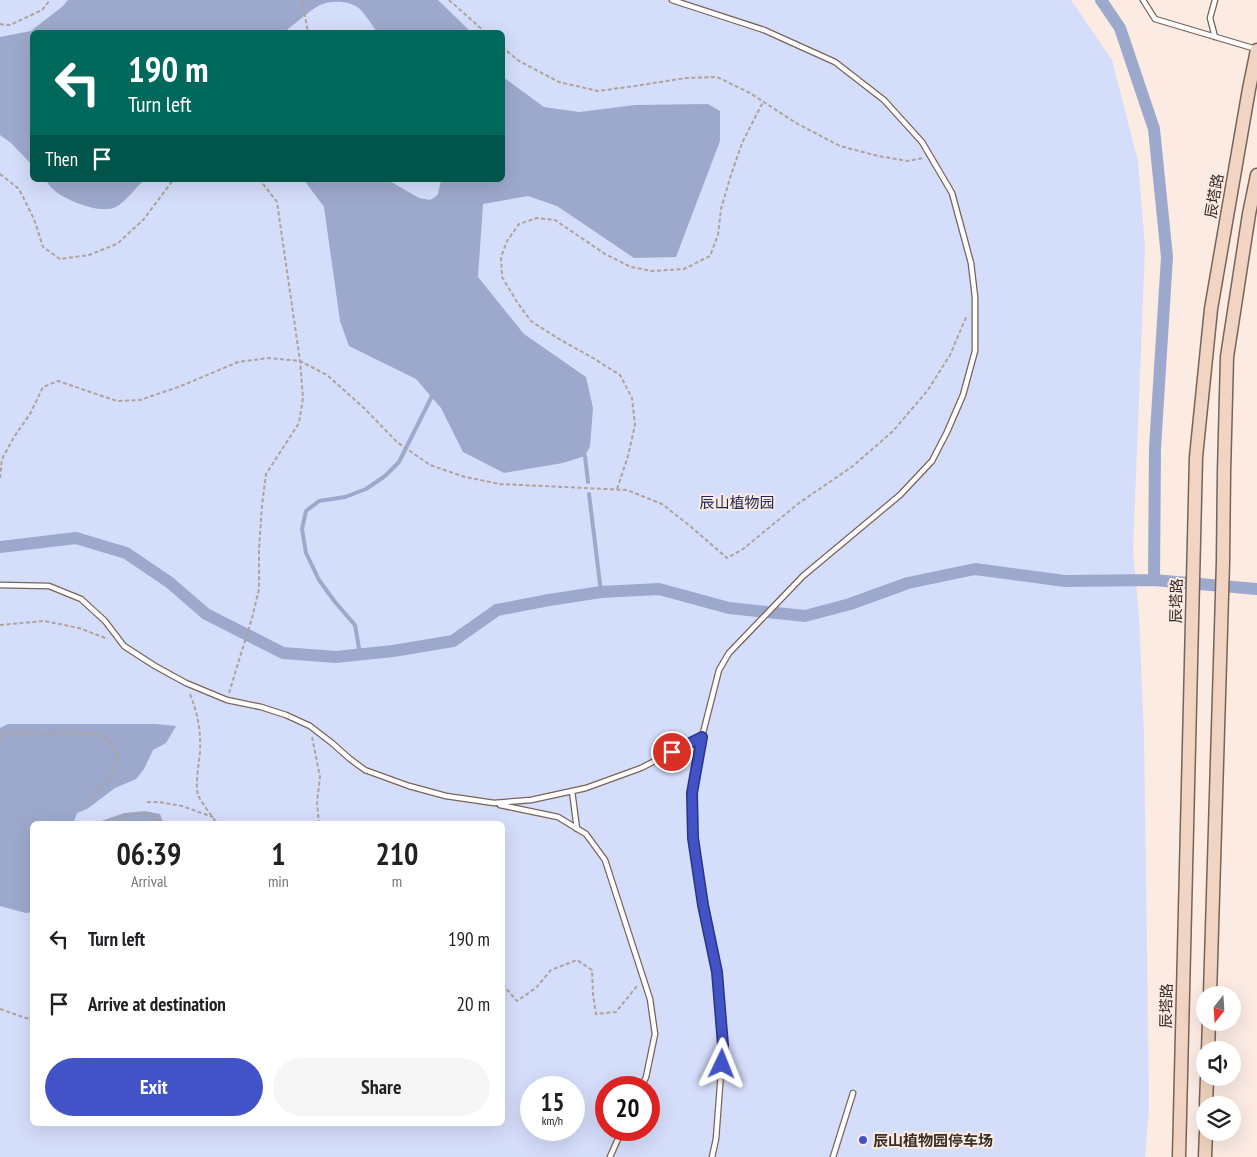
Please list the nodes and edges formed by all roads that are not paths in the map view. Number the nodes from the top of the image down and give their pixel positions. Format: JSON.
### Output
{"nodes":[{"id":1,"x":672,"y":0,"type":"edge"},
{"id":2,"x":1143,"y":0,"type":"edge"},
{"id":3,"x":1215,"y":0,"type":"edge"},
{"id":4,"x":1216,"y":37,"type":"junction"},
{"id":5,"x":1257,"y":49,"type":"edge"},
{"id":6,"x":1257,"y":176,"type":"edge"},
{"id":7,"x":0,"y":585,"type":"edge"},
{"id":8,"x":702,"y":737,"type":"junction"},
{"id":9,"x":572,"y":791,"type":"junction"},
{"id":10,"x":494,"y":803,"type":"junction"},
{"id":11,"x":577,"y":829,"type":"junction"},
{"id":12,"x":1210,"y":986,"type":"edge"},
{"id":13,"x":646,"y":1076,"type":"edge"},
{"id":14,"x":853,"y":1093,"type":"dead end"},
{"id":15,"x":617,"y":1141,"type":"edge"},
{"id":16,"x":1206,"y":1141,"type":"edge"},
{"id":17,"x":610,"y":1157,"type":"edge"},
{"id":18,"x":712,"y":1157,"type":"edge"},
{"id":19,"x":833,"y":1157,"type":"edge"},
{"id":20,"x":1178,"y":1157,"type":"edge"},
{"id":21,"x":1205,"y":1157,"type":"edge"}],
"edges":[{"from":1,"to":8,"type":"lane"},
{"from":2,"to":4,"type":"lane"},
{"from":3,"to":4,"type":"lane"},
{"from":4,"to":5,"type":"lane"},
{"from":5,"to":20,"type":"main road","name":"辰塔路"},
{"from":6,"to":12,"type":"main road"},
{"from":7,"to":10,"type":"lane"},
{"from":8,"to":9,"type":"lane"},
{"from":8,"to":18,"type":"lane"},
{"from":9,"to":10,"type":"lane"},
{"from":9,"to":11,"type":"lane"},
{"from":10,"to":11,"type":"lane"},
{"from":11,"to":13,"type":"lane"},
{"from":14,"to":19,"type":"lane"},
{"from":15,"to":17,"type":"lane"},
{"from":16,"to":21,"type":"main road"}]}
